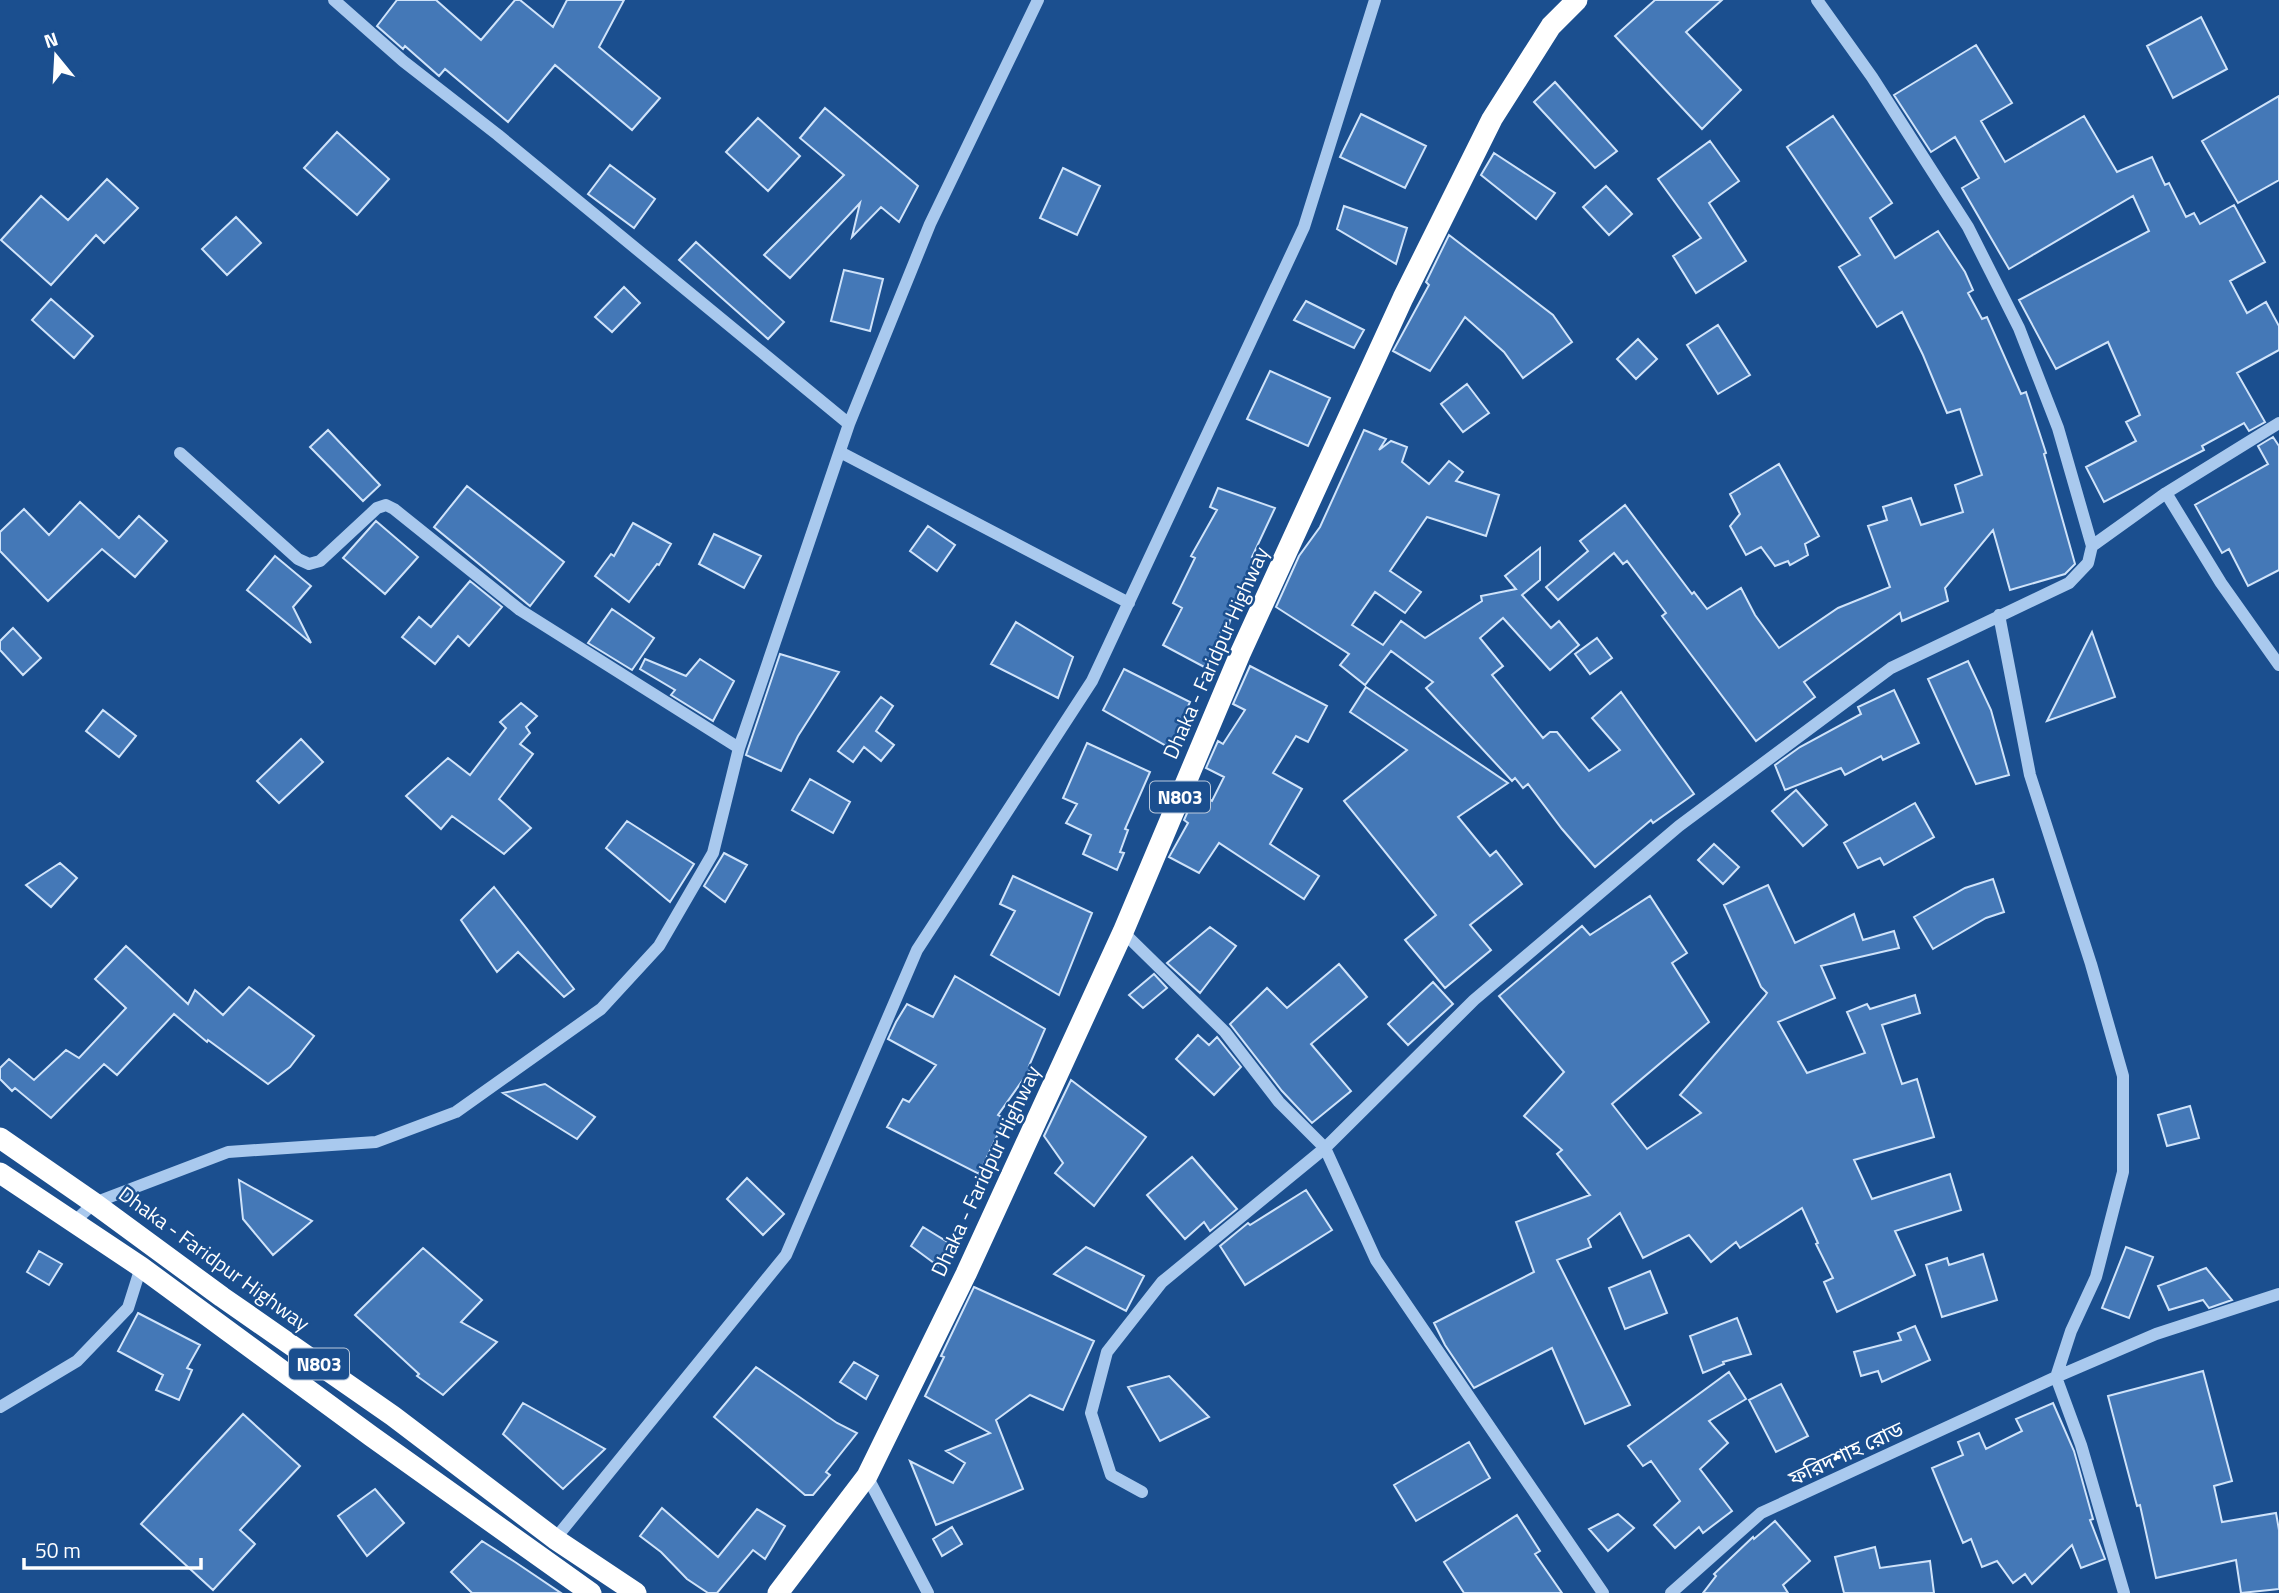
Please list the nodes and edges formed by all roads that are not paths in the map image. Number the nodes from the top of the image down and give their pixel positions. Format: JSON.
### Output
{"nodes":[{"id":1,"x":334,"y":0,"type":"edge"},
{"id":2,"x":1038,"y":0,"type":"edge"},
{"id":3,"x":1375,"y":0,"type":"edge"},
{"id":4,"x":1577,"y":0,"type":"edge"},
{"id":5,"x":1817,"y":0,"type":"edge"},
{"id":6,"x":2279,"y":423,"type":"edge"},
{"id":7,"x":849,"y":424,"type":"junction"},
{"id":8,"x":840,"y":452,"type":"junction"},
{"id":9,"x":180,"y":453,"type":"dead end"},
{"id":10,"x":2166,"y":493,"type":"junction"},
{"id":11,"x":2092,"y":546,"type":"junction"},
{"id":12,"x":1129,"y":603,"type":"junction"},
{"id":13,"x":1999,"y":615,"type":"junction"},
{"id":14,"x":2279,"y":665,"type":"edge"},
{"id":15,"x":739,"y":748,"type":"junction"},
{"id":16,"x":1124,"y":932,"type":"junction"},
{"id":17,"x":0,"y":1138,"type":"edge"},
{"id":18,"x":1325,"y":1148,"type":"junction"},
{"id":19,"x":0,"y":1173,"type":"edge"},
{"id":20,"x":94,"y":1203,"type":"junction"},
{"id":21,"x":75,"y":1221,"type":"junction"},
{"id":22,"x":141,"y":1267,"type":"junction"},
{"id":23,"x":2279,"y":1294,"type":"edge"},
{"id":24,"x":2056,"y":1377,"type":"junction"},
{"id":25,"x":0,"y":1407,"type":"edge"},
{"id":26,"x":867,"y":1476,"type":"junction"},
{"id":27,"x":1142,"y":1492,"type":"dead end"},
{"id":28,"x":555,"y":1539,"type":"junction"},
{"id":29,"x":591,"y":1593,"type":"edge"},
{"id":30,"x":635,"y":1593,"type":"edge"},
{"id":31,"x":778,"y":1593,"type":"edge"},
{"id":32,"x":928,"y":1593,"type":"edge"},
{"id":33,"x":1603,"y":1593,"type":"edge"},
{"id":34,"x":1671,"y":1593,"type":"edge"},
{"id":35,"x":2124,"y":1593,"type":"edge"}],
"edges":[{"from":1,"to":7,"type":"street"},
{"from":2,"to":7,"type":"street"},
{"from":3,"to":12,"type":"street"},
{"from":4,"to":16,"type":"highway","name":"Dhaka - Faridpur Highway","number":"N803"},
{"from":5,"to":11,"type":"street"},
{"from":6,"to":10,"type":"street"},
{"from":7,"to":8,"type":"street"},
{"from":8,"to":12,"type":"street"},
{"from":8,"to":15,"type":"street"},
{"from":9,"to":15,"type":"street"},
{"from":10,"to":11,"type":"street"},
{"from":10,"to":14,"type":"street"},
{"from":11,"to":13,"type":"street"},
{"from":12,"to":28,"type":"street"},
{"from":13,"to":18,"type":"street"},
{"from":13,"to":24,"type":"street"},
{"from":15,"to":20,"type":"street"},
{"from":16,"to":18,"type":"street"},
{"from":16,"to":26,"type":"highway","name":"Dhaka - Faridpur Highway","number":"N803"},
{"from":17,"to":20,"type":"highway","name":"Dhaka - Faridpur Highway","number":"N803"},
{"from":18,"to":27,"type":"street"},
{"from":18,"to":33,"type":"street"},
{"from":19,"to":21,"type":"highway","number":"N803"},
{"from":20,"to":21,"type":"street"},
{"from":20,"to":28,"type":"highway","name":"Dhaka - Faridpur Highway","number":"N803"},
{"from":21,"to":22,"type":"highway","number":"N803"},
{"from":22,"to":25,"type":"street"},
{"from":22,"to":29,"type":"highway","number":"N803"},
{"from":23,"to":24,"type":"street","name":"ফরিদশাহ রোড"},
{"from":24,"to":34,"type":"street","name":"ফরিদশাহ রোড"},
{"from":24,"to":35,"type":"street"},
{"from":26,"to":31,"type":"highway","name":"Dhaka - Faridpur Highway","number":"N803"},
{"from":26,"to":32,"type":"street"},
{"from":28,"to":30,"type":"highway","name":"Dhaka - Faridpur Highway","number":"N803"}]}
